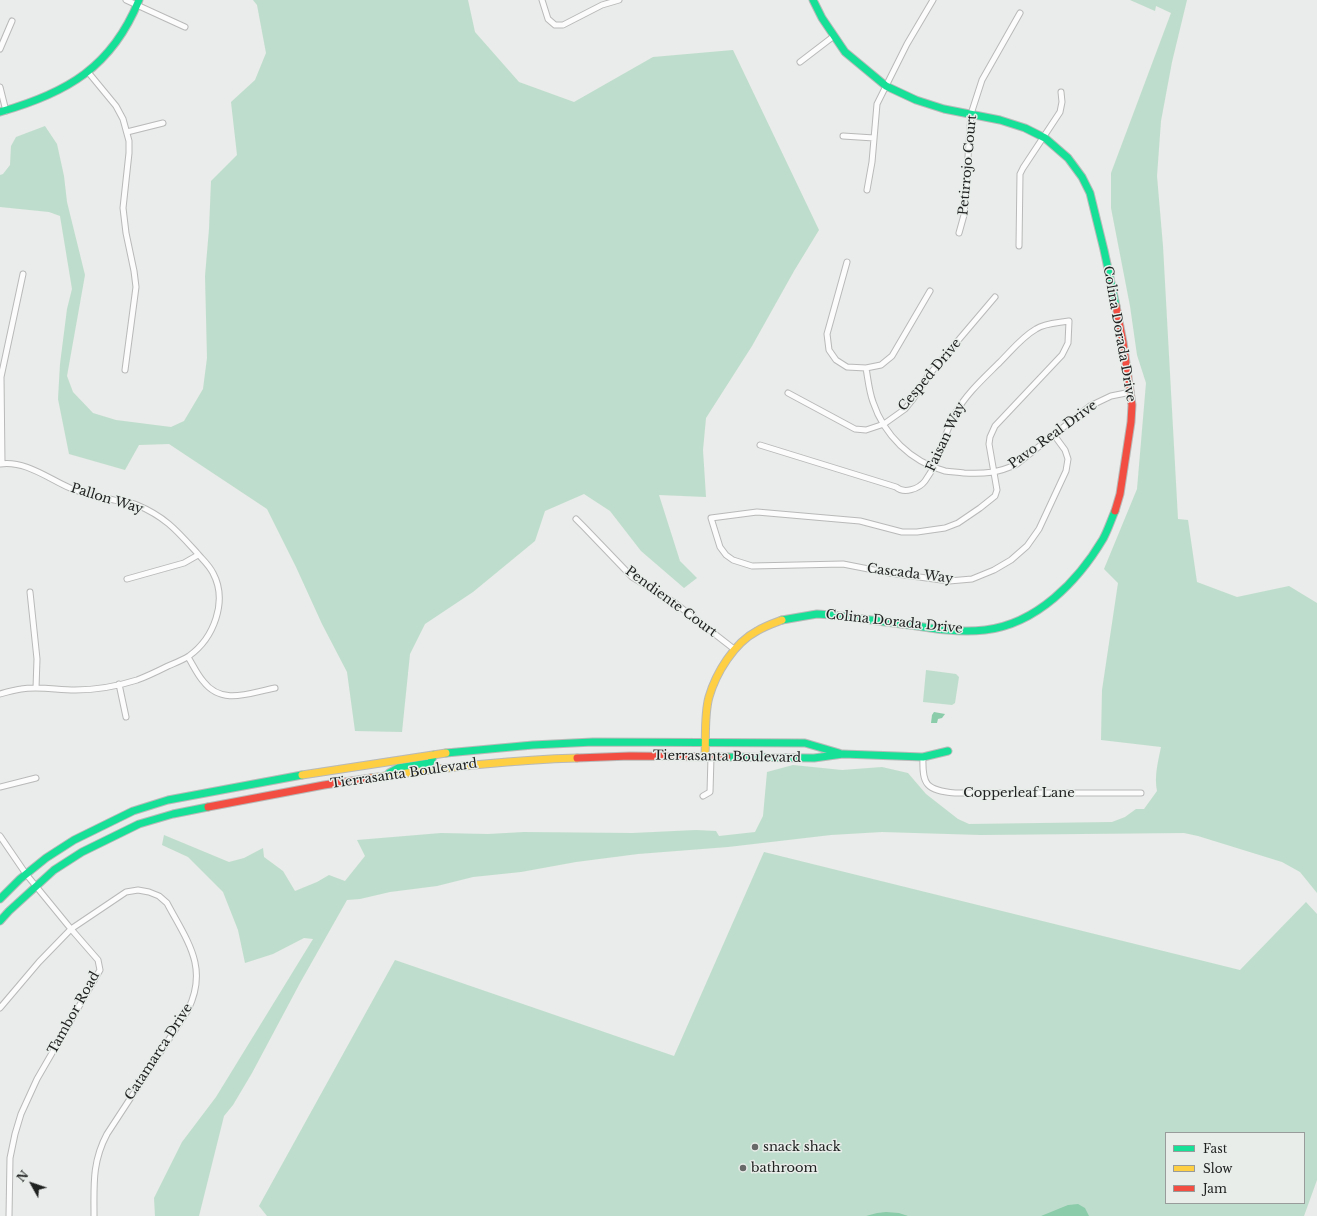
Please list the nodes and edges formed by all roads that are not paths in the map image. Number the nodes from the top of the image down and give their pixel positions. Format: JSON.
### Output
{"nodes":[{"id":1,"x":126,"y":0,"type":"edge"},
{"id":2,"x":542,"y":0,"type":"edge"},
{"id":3,"x":619,"y":0,"type":"edge"},
{"id":4,"x":813,"y":0,"type":"edge"},
{"id":5,"x":933,"y":0,"type":"edge"},
{"id":6,"x":138,"y":2,"type":"edge"},
{"id":7,"x":1020,"y":13,"type":"dead end"},
{"id":8,"x":12,"y":21,"type":"dead end"},
{"id":9,"x":185,"y":27,"type":"dead end"},
{"id":10,"x":834,"y":36,"type":"junction"},
{"id":11,"x":0,"y":50,"type":"edge"},
{"id":12,"x":800,"y":62,"type":"dead end"},
{"id":13,"x":88,"y":72,"type":"junction"},
{"id":14,"x":886,"y":86,"type":"junction"},
{"id":15,"x":0,"y":87,"type":"edge"},
{"id":16,"x":1061,"y":92,"type":"dead end"},
{"id":17,"x":3,"y":112,"type":"edge"},
{"id":18,"x":971,"y":114,"type":"junction"},
{"id":19,"x":163,"y":124,"type":"dead end"},
{"id":20,"x":127,"y":132,"type":"junction"},
{"id":21,"x":843,"y":136,"type":"dead end"},
{"id":22,"x":1042,"y":137,"type":"junction"},
{"id":23,"x":874,"y":138,"type":"junction"},
{"id":24,"x":867,"y":190,"type":"dead end"},
{"id":25,"x":959,"y":233,"type":"dead end"},
{"id":26,"x":1019,"y":246,"type":"dead end"},
{"id":27,"x":847,"y":262,"type":"dead end"},
{"id":28,"x":23,"y":274,"type":"dead end"},
{"id":29,"x":930,"y":291,"type":"dead end"},
{"id":30,"x":995,"y":297,"type":"dead end"},
{"id":31,"x":866,"y":368,"type":"junction"},
{"id":32,"x":125,"y":370,"type":"dead end"},
{"id":33,"x":1131,"y":392,"type":"junction"},
{"id":34,"x":788,"y":393,"type":"dead end"},
{"id":35,"x":884,"y":424,"type":"junction"},
{"id":36,"x":1054,"y":435,"type":"junction"},
{"id":37,"x":760,"y":445,"type":"dead end"},
{"id":38,"x":1,"y":463,"type":"edge"},
{"id":39,"x":933,"y":467,"type":"junction"},
{"id":40,"x":994,"y":473,"type":"junction"},
{"id":41,"x":576,"y":519,"type":"dead end"},
{"id":42,"x":198,"y":554,"type":"junction"},
{"id":43,"x":127,"y":578,"type":"dead end"},
{"id":44,"x":30,"y":592,"type":"dead end"},
{"id":45,"x":734,"y":648,"type":"junction"},
{"id":46,"x":188,"y":657,"type":"junction"},
{"id":47,"x":119,"y":684,"type":"junction"},
{"id":48,"x":36,"y":688,"type":"junction"},
{"id":49,"x":275,"y":688,"type":"dead end"},
{"id":50,"x":0,"y":694,"type":"edge"},
{"id":51,"x":126,"y":718,"type":"dead end"},
{"id":52,"x":706,"y":744,"type":"junction"},
{"id":53,"x":948,"y":751,"type":"dead end"},
{"id":54,"x":844,"y":754,"type":"junction"},
{"id":55,"x":434,"y":755,"type":"junction"},
{"id":56,"x":708,"y":756,"type":"junction"},
{"id":57,"x":923,"y":757,"type":"junction"},
{"id":58,"x":385,"y":776,"type":"junction"},
{"id":59,"x":36,"y":778,"type":"dead end"},
{"id":60,"x":0,"y":787,"type":"edge"},
{"id":61,"x":1141,"y":793,"type":"dead end"},
{"id":62,"x":703,"y":796,"type":"dead end"},
{"id":63,"x":0,"y":836,"type":"edge"},
{"id":64,"x":26,"y":874,"type":"junction"},
{"id":65,"x":36,"y":885,"type":"junction"},
{"id":66,"x":0,"y":899,"type":"edge"},
{"id":67,"x":0,"y":921,"type":"edge"},
{"id":68,"x":71,"y":929,"type":"junction"},
{"id":69,"x":0,"y":1008,"type":"edge"},
{"id":70,"x":9,"y":1216,"type":"edge"},
{"id":71,"x":94,"y":1216,"type":"edge"}],
"edges":[{"from":1,"to":6,"type":"street"},
{"from":2,"to":3,"type":"street"},
{"from":4,"to":10,"type":"street","name":"Colina Dorada Drive"},
{"from":5,"to":14,"type":"street"},
{"from":6,"to":9,"type":"street"},
{"from":6,"to":13,"type":"street"},
{"from":7,"to":18,"type":"street","name":"Petirrojo Court"},
{"from":8,"to":11,"type":"street"},
{"from":10,"to":12,"type":"street"},
{"from":10,"to":14,"type":"street","name":"Colina Dorada Drive"},
{"from":13,"to":17,"type":"street"},
{"from":13,"to":20,"type":"street"},
{"from":14,"to":18,"type":"street","name":"Colina Dorada Drive"},
{"from":14,"to":23,"type":"street"},
{"from":15,"to":17,"type":"street"},
{"from":16,"to":22,"type":"street"},
{"from":18,"to":22,"type":"street","name":"Colina Dorada Drive"},
{"from":18,"to":25,"type":"street","name":"Petirrojo Court"},
{"from":19,"to":20,"type":"street"},
{"from":20,"to":32,"type":"street"},
{"from":21,"to":23,"type":"street"},
{"from":22,"to":26,"type":"street"},
{"from":22,"to":33,"type":"street","name":"Colina Dorada Drive"},
{"from":23,"to":24,"type":"street"},
{"from":27,"to":31,"type":"street"},
{"from":28,"to":38,"type":"street"},
{"from":29,"to":31,"type":"street"},
{"from":30,"to":35,"type":"street","name":"Cesped Drive"},
{"from":31,"to":35,"type":"street","name":"Pavo Real Drive"},
{"from":33,"to":36,"type":"street","name":"Pavo Real Drive"},
{"from":33,"to":45,"type":"street","name":"Colina Dorada Drive"},
{"from":34,"to":35,"type":"street","name":"Cesped Drive"},
{"from":35,"to":39,"type":"street","name":"Pavo Real Drive"},
{"from":36,"to":40,"type":"street","name":"Pavo Real Drive"},
{"from":36,"to":40,"type":"street","name":"Cascada Way"},
{"from":37,"to":39,"type":"street","name":"Faisan Way"},
{"from":38,"to":42,"type":"street","name":"Pallon Way"},
{"from":39,"to":40,"type":"street","name":"Pavo Real Drive"},
{"from":39,"to":40,"type":"street","name":"Faisan Way"},
{"from":41,"to":45,"type":"street","name":"Pendiente Court"},
{"from":42,"to":43,"type":"street"},
{"from":42,"to":46,"type":"street","name":"Pallon Way"},
{"from":44,"to":48,"type":"street"},
{"from":45,"to":52,"type":"street","name":"Colina Dorada Drive"},
{"from":46,"to":47,"type":"street","name":"Pallon Way"},
{"from":46,"to":49,"type":"street"},
{"from":47,"to":48,"type":"street","name":"Pallon Way"},
{"from":47,"to":51,"type":"street"},
{"from":48,"to":50,"type":"street","name":"Pallon Way"},
{"from":52,"to":54,"type":"street","name":"Tierrasanta Boulevard"},
{"from":52,"to":55,"type":"street","name":"Tierrasanta Boulevard"},
{"from":52,"to":56,"type":"street","name":"Colina Dorada Drive"},
{"from":53,"to":57,"type":"street","name":"Tierrasanta Boulevard"},
{"from":54,"to":56,"type":"street","name":"Tierrasanta Boulevard"},
{"from":54,"to":57,"type":"street","name":"Tierrasanta Boulevard"},
{"from":55,"to":58,"type":"street"},
{"from":55,"to":64,"type":"street","name":"Tierrasanta Boulevard"},
{"from":56,"to":58,"type":"street","name":"Tierrasanta Boulevard"},
{"from":56,"to":62,"type":"street"},
{"from":57,"to":61,"type":"street","name":"Copperleaf Lane"},
{"from":58,"to":65,"type":"street","name":"Tierrasanta Boulevard"},
{"from":59,"to":60,"type":"street"},
{"from":63,"to":64,"type":"street","name":"Tambor Road"},
{"from":64,"to":65,"type":"street","name":"Tambor Road"},
{"from":64,"to":66,"type":"street","name":"Tierrasanta Boulevard"},
{"from":65,"to":67,"type":"street","name":"Tierrasanta Boulevard"},
{"from":65,"to":68,"type":"street","name":"Tambor Road"},
{"from":68,"to":69,"type":"street","name":"Catamarca Drive"},
{"from":68,"to":70,"type":"street","name":"Tambor Road"},
{"from":68,"to":71,"type":"street","name":"Catamarca Drive"}]}
